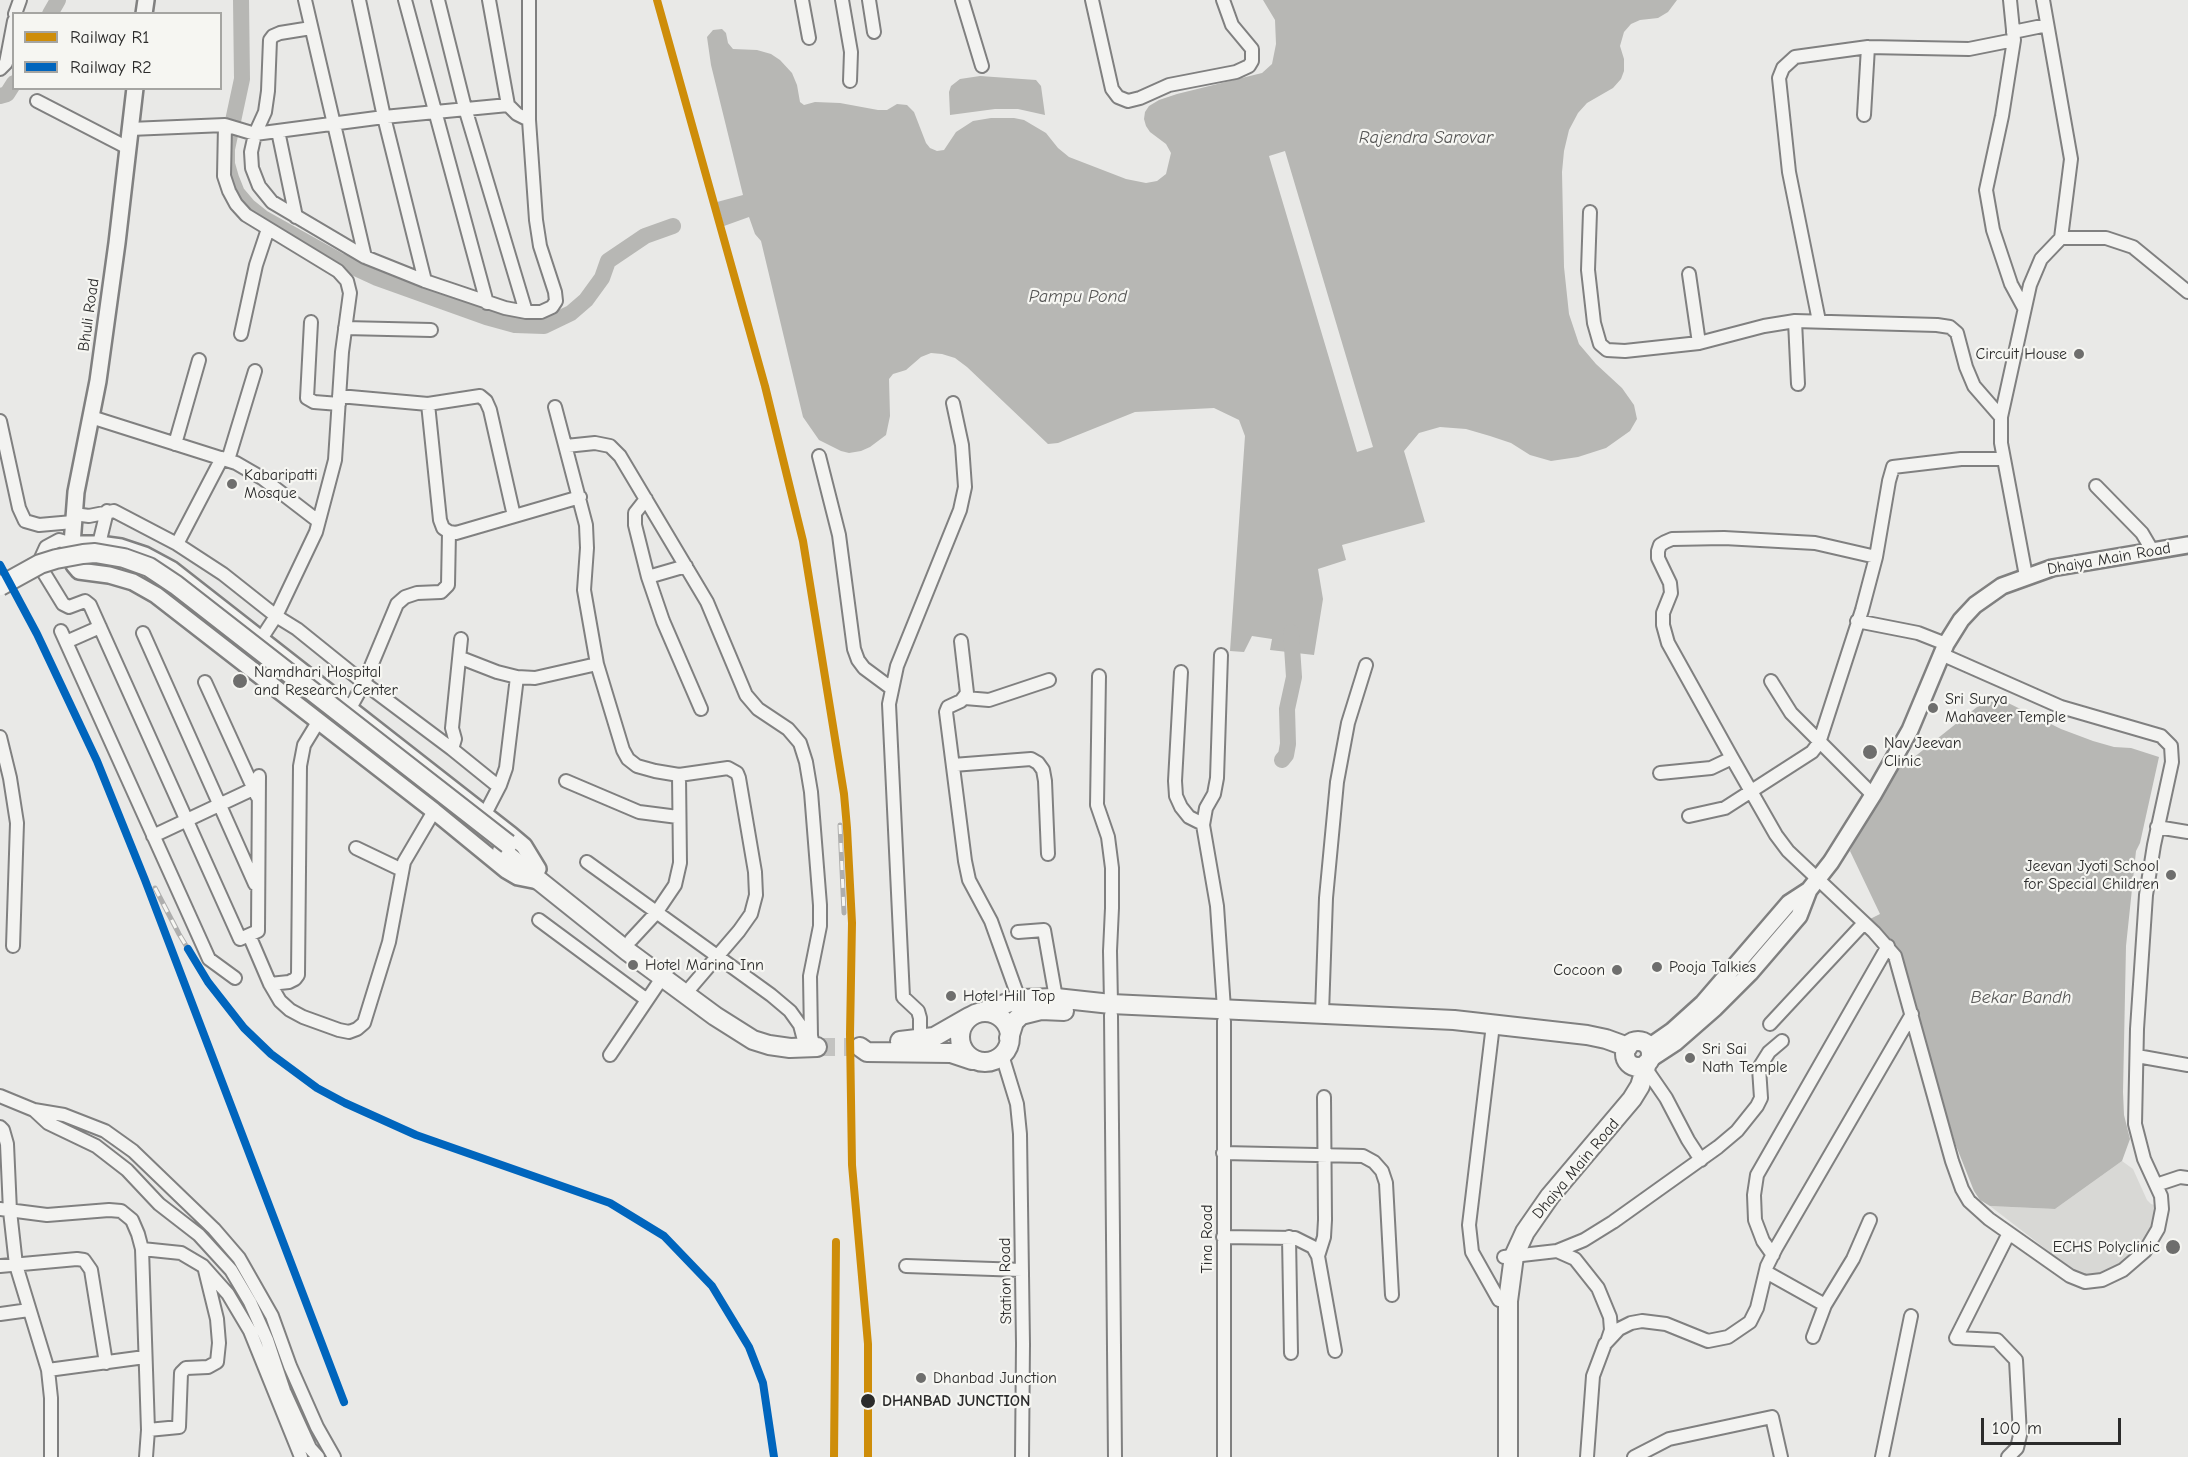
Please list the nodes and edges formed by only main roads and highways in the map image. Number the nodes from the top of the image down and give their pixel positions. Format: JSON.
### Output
{"nodes":[{"id":1,"x":135,"y":90,"type":"edge"},
{"id":2,"x":72,"y":544,"type":"junction"},
{"id":3,"x":2188,"y":545,"type":"edge"},
{"id":4,"x":0,"y":586,"type":"edge"},
{"id":5,"x":0,"y":598,"type":"edge"},
{"id":6,"x":505,"y":848,"type":"junction"},
{"id":7,"x":545,"y":880,"type":"junction"},
{"id":8,"x":665,"y":973,"type":"junction"},
{"id":9,"x":1111,"y":1009,"type":"junction"},
{"id":10,"x":976,"y":1014,"type":"junction"},
{"id":11,"x":1224,"y":1015,"type":"junction"},
{"id":12,"x":769,"y":1045,"type":"junction"},
{"id":13,"x":1006,"y":1046,"type":"junction"},
{"id":14,"x":812,"y":1048,"type":"tunnel mouth"},
{"id":15,"x":1640,"y":1058,"type":"junction"},
{"id":16,"x":979,"y":1061,"type":"junction"},
{"id":17,"x":1509,"y":1256,"type":"junction"},
{"id":18,"x":1498,"y":1457,"type":"edge"},
{"id":19,"x":1508,"y":1457,"type":"edge"}],
"edges":[{"from":1,"to":2,"type":"main road","name":"Bhuli Road"},
{"from":2,"to":7,"type":"main road"},
{"from":2,"to":7,"type":"main road","name":"Bhuli Road"},
{"from":3,"to":15,"type":"main road","name":"Dhaiya Main Road"},
{"from":4,"to":6,"type":"highway","bridge":true},
{"from":5,"to":6,"type":"highway"},
{"from":6,"to":7,"type":"highway"},
{"from":7,"to":8,"type":"highway"},
{"from":7,"to":8,"type":"highway"},
{"from":8,"to":12,"type":"highway"},
{"from":8,"to":12,"type":"highway"},
{"from":9,"to":10,"type":"highway"},
{"from":9,"to":11,"type":"highway"},
{"from":9,"to":13,"type":"highway"},
{"from":10,"to":13,"type":"highway"},
{"from":10,"to":16,"type":"highway"},
{"from":10,"to":16,"type":"highway"},
{"from":11,"to":15,"type":"highway"},
{"from":11,"to":15,"type":"highway"},
{"from":12,"to":14,"type":"highway"},
{"from":13,"to":16,"type":"highway"},
{"from":15,"to":17,"type":"highway","name":"Dhaiya Main Road"},
{"from":17,"to":18,"type":"highway","name":"Dhaiya Main Road"},
{"from":17,"to":19,"type":"highway","name":"Dhaiya Main Road"}]}
